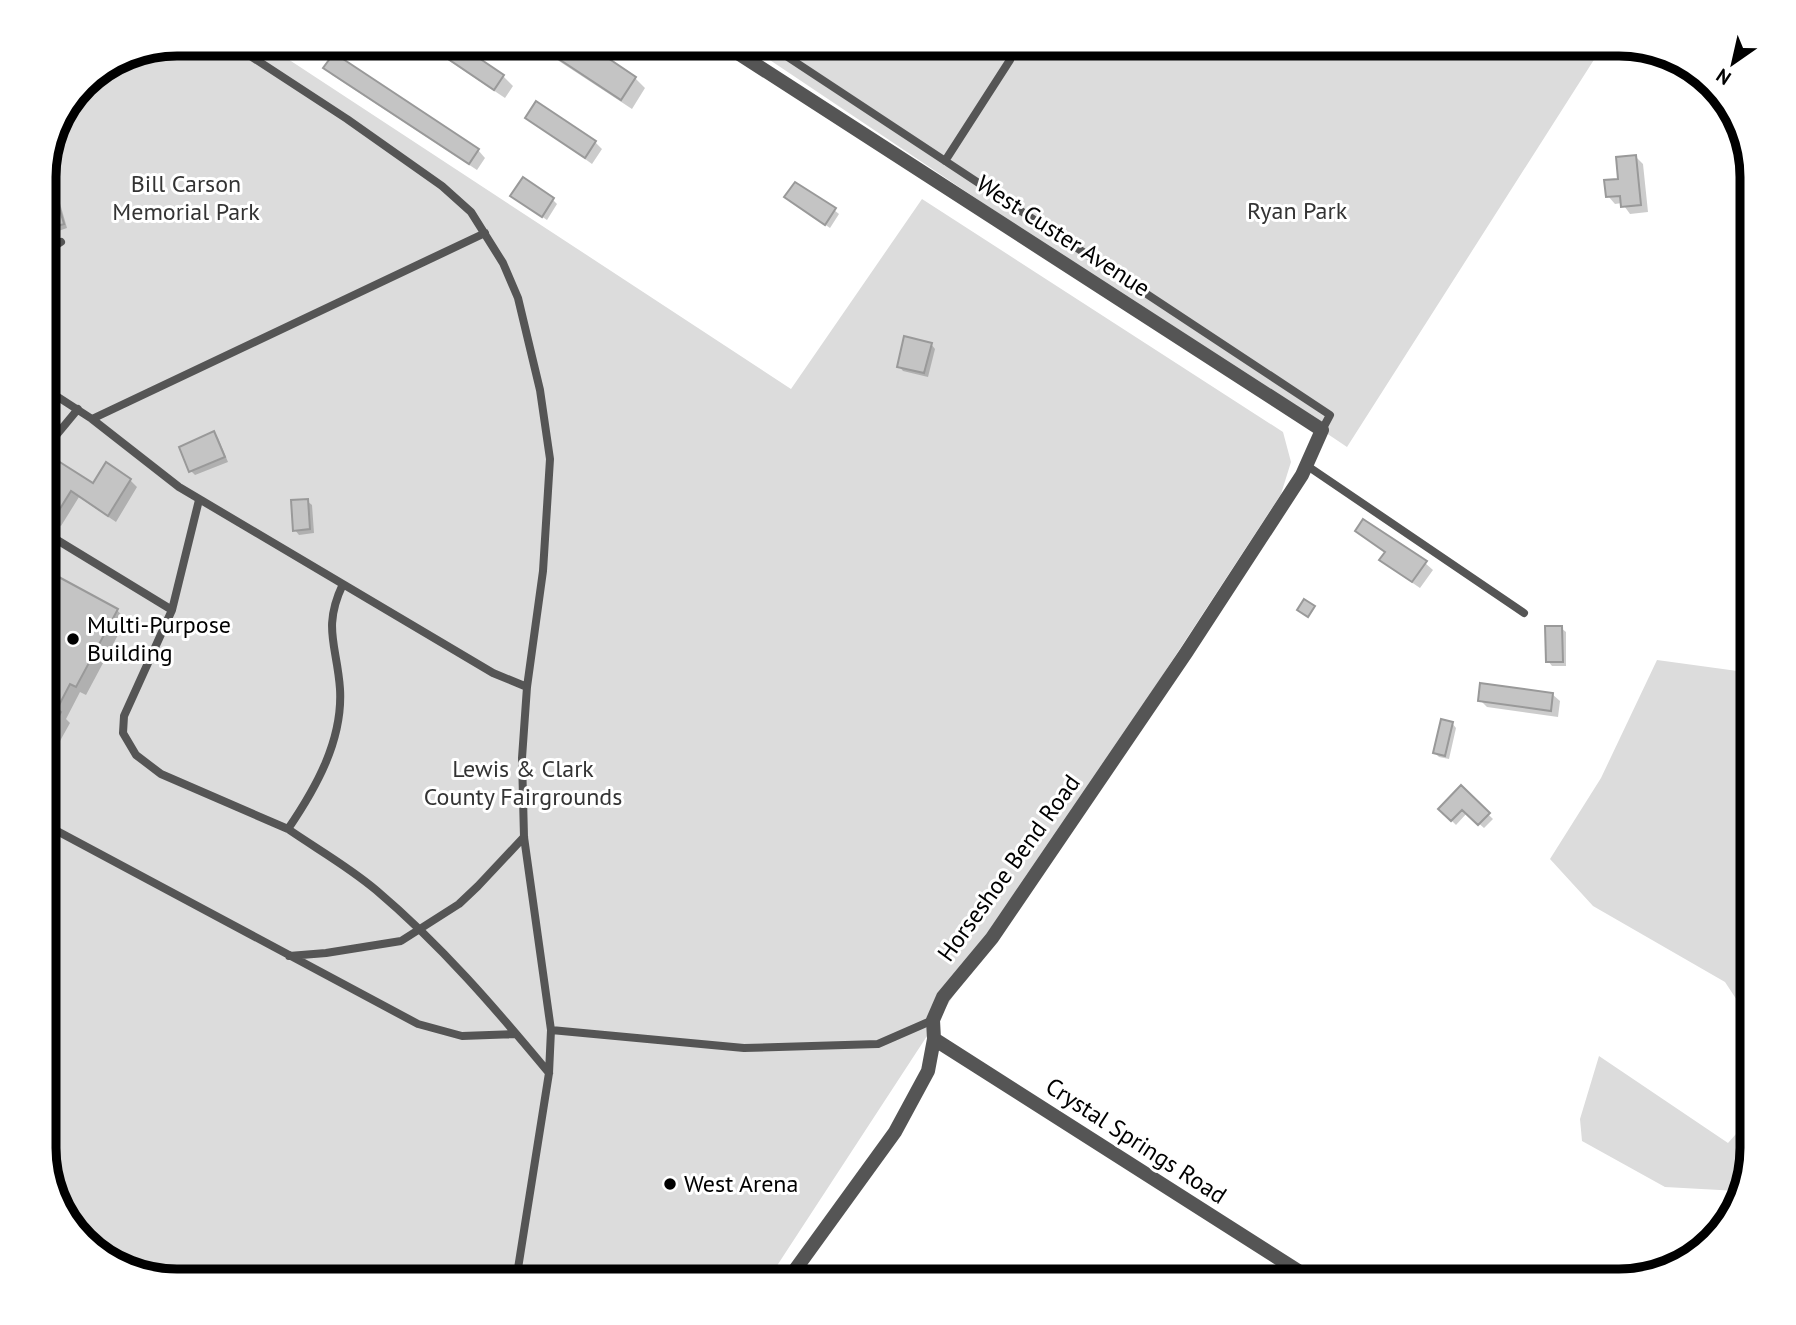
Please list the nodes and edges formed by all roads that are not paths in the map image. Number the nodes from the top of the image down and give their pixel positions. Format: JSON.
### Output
{"nodes":[{"id":1,"x":250,"y":56,"type":"edge"},
{"id":2,"x":743,"y":56,"type":"edge"},
{"id":3,"x":786,"y":56,"type":"edge"},
{"id":4,"x":1010,"y":60,"type":"dead end"},
{"id":5,"x":944,"y":160,"type":"junction"},
{"id":6,"x":485,"y":233,"type":"junction"},
{"id":7,"x":61,"y":242,"type":"dead end"},
{"id":8,"x":56,"y":245,"type":"edge"},
{"id":9,"x":56,"y":395,"type":"edge"},
{"id":10,"x":78,"y":409,"type":"junction"},
{"id":11,"x":92,"y":419,"type":"junction"},
{"id":12,"x":1322,"y":430,"type":"junction"},
{"id":13,"x":56,"y":436,"type":"edge"},
{"id":14,"x":1307,"y":466,"type":"junction"},
{"id":15,"x":199,"y":500,"type":"junction"},
{"id":16,"x":56,"y":539,"type":"edge"},
{"id":17,"x":343,"y":584,"type":"junction"},
{"id":18,"x":172,"y":610,"type":"junction"},
{"id":19,"x":1524,"y":613,"type":"dead end"},
{"id":20,"x":527,"y":687,"type":"junction"},
{"id":21,"x":288,"y":829,"type":"junction"},
{"id":22,"x":56,"y":830,"type":"edge"},
{"id":23,"x":524,"y":837,"type":"junction"},
{"id":24,"x":421,"y":930,"type":"junction"},
{"id":25,"x":289,"y":956,"type":"junction"},
{"id":26,"x":933,"y":1020,"type":"junction"},
{"id":27,"x":551,"y":1030,"type":"junction"},
{"id":28,"x":516,"y":1034,"type":"junction"},
{"id":29,"x":934,"y":1039,"type":"junction"},
{"id":30,"x":549,"y":1073,"type":"junction"},
{"id":31,"x":518,"y":1269,"type":"edge"},
{"id":32,"x":796,"y":1269,"type":"edge"},
{"id":33,"x":1295,"y":1269,"type":"edge"}],
"edges":[{"from":1,"to":6,"type":"lane"},
{"from":2,"to":12,"type":"street","name":"West Custer Avenue"},
{"from":3,"to":5,"type":"lane"},
{"from":4,"to":5,"type":"lane"},
{"from":5,"to":12,"type":"lane"},
{"from":6,"to":11,"type":"lane"},
{"from":6,"to":20,"type":"lane"},
{"from":7,"to":8,"type":"lane"},
{"from":9,"to":10,"type":"lane"},
{"from":10,"to":11,"type":"lane"},
{"from":10,"to":13,"type":"lane"},
{"from":11,"to":15,"type":"lane"},
{"from":12,"to":14,"type":"street"},
{"from":14,"to":19,"type":"lane"},
{"from":14,"to":26,"type":"street","name":"Horseshoe Bend Road"},
{"from":15,"to":17,"type":"lane"},
{"from":15,"to":18,"type":"lane"},
{"from":16,"to":18,"type":"lane"},
{"from":17,"to":20,"type":"lane"},
{"from":17,"to":21,"type":"lane"},
{"from":18,"to":21,"type":"lane"},
{"from":20,"to":23,"type":"lane"},
{"from":21,"to":24,"type":"lane"},
{"from":22,"to":25,"type":"lane"},
{"from":23,"to":24,"type":"lane"},
{"from":23,"to":27,"type":"lane"},
{"from":24,"to":25,"type":"lane"},
{"from":24,"to":28,"type":"lane"},
{"from":25,"to":28,"type":"lane"},
{"from":26,"to":27,"type":"lane"},
{"from":26,"to":29,"type":"street"},
{"from":27,"to":30,"type":"lane"},
{"from":28,"to":30,"type":"lane"},
{"from":29,"to":32,"type":"street"},
{"from":29,"to":33,"type":"street","name":"Crystal Springs Road"},
{"from":30,"to":31,"type":"lane"}]}
